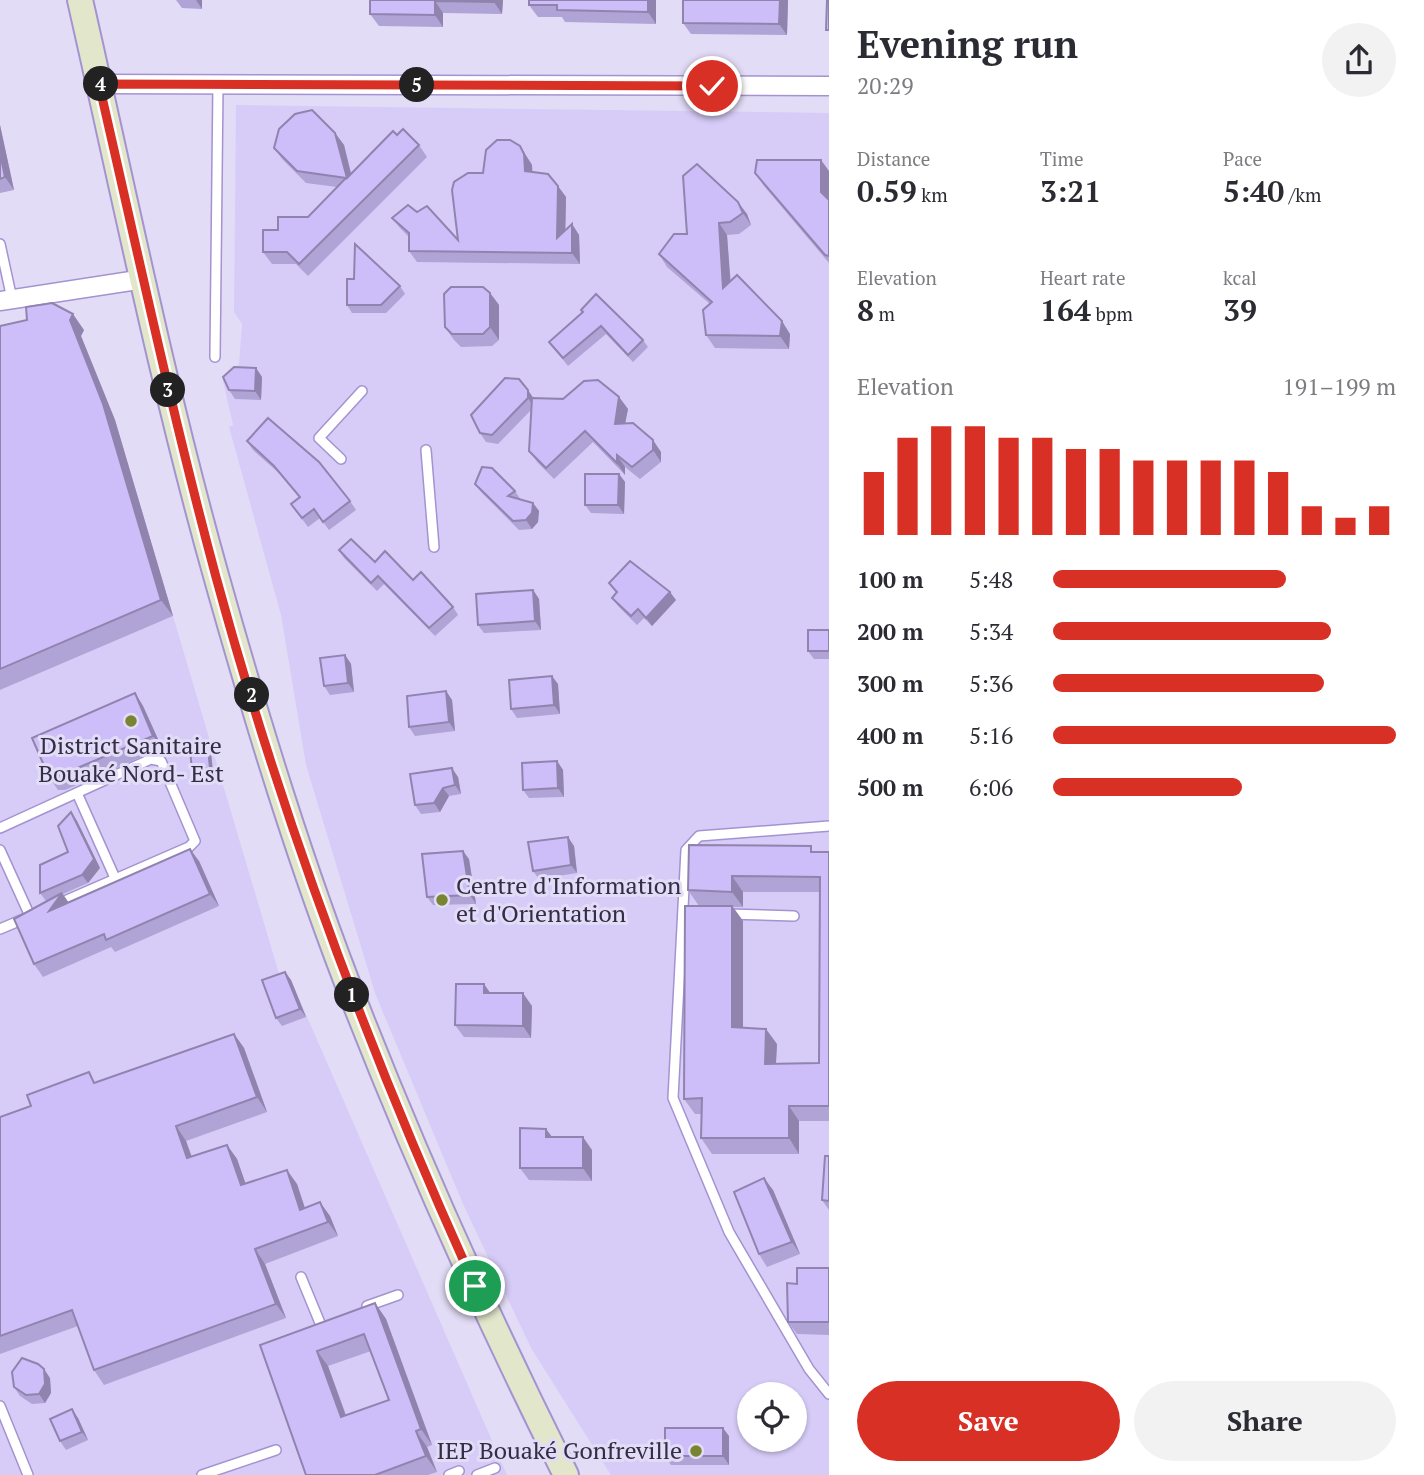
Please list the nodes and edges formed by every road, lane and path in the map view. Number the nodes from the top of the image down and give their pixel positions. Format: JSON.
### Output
{"nodes":[{"id":1,"x":80,"y":0,"type":"edge"},
{"id":2,"x":99,"y":84,"type":"junction"},
{"id":3,"x":218,"y":84,"type":"junction"},
{"id":4,"x":829,"y":86,"type":"edge"},
{"id":5,"x":0,"y":244,"type":"edge"},
{"id":6,"x":144,"y":279,"type":"junction"},
{"id":7,"x":6,"y":300,"type":"edge"},
{"id":8,"x":215,"y":357,"type":"dead end"},
{"id":9,"x":362,"y":391,"type":"dead end"},
{"id":10,"x":426,"y":450,"type":"dead end"},
{"id":11,"x":341,"y":459,"type":"dead end"},
{"id":12,"x":434,"y":547,"type":"dead end"},
{"id":13,"x":77,"y":793,"type":"junction"},
{"id":14,"x":829,"y":826,"type":"edge"},
{"id":15,"x":0,"y":828,"type":"edge"},
{"id":16,"x":0,"y":850,"type":"edge"},
{"id":17,"x":115,"y":878,"type":"junction"},
{"id":18,"x":684,"y":912,"type":"junction"},
{"id":19,"x":698,"y":913,"type":"edge"},
{"id":20,"x":712,"y":913,"type":"edge"},
{"id":21,"x":30,"y":916,"type":"junction"},
{"id":22,"x":794,"y":916,"type":"dead end"},
{"id":23,"x":0,"y":929,"type":"edge"},
{"id":24,"x":301,"y":1277,"type":"dead end"},
{"id":25,"x":398,"y":1295,"type":"dead end"},
{"id":26,"x":359,"y":1309,"type":"edge"},
{"id":27,"x":333,"y":1319,"type":"edge"},
{"id":28,"x":320,"y":1323,"type":"junction"},
{"id":29,"x":308,"y":1328,"type":"edge"},
{"id":30,"x":829,"y":1394,"type":"edge"},
{"id":31,"x":0,"y":1406,"type":"edge"},
{"id":32,"x":276,"y":1450,"type":"dead end"},
{"id":33,"x":495,"y":1468,"type":"dead end"},
{"id":34,"x":459,"y":1471,"type":"dead end"},
{"id":35,"x":28,"y":1475,"type":"edge"},
{"id":36,"x":202,"y":1475,"type":"edge"},
{"id":37,"x":449,"y":1475,"type":"edge"},
{"id":38,"x":477,"y":1475,"type":"edge"},
{"id":39,"x":566,"y":1475,"type":"edge"}],
"edges":[{"from":1,"to":2,"type":"main road"},
{"from":2,"to":3,"type":"street"},
{"from":2,"to":6,"type":"main road"},
{"from":3,"to":4,"type":"street"},
{"from":3,"to":8,"type":"lane"},
{"from":5,"to":7,"type":"lane"},
{"from":6,"to":7,"type":"street"},
{"from":6,"to":39,"type":"main road"},
{"from":9,"to":11,"type":"lane"},
{"from":10,"to":12,"type":"lane"},
{"from":13,"to":15,"type":"lane"},
{"from":13,"to":17,"type":"lane"},
{"from":13,"to":17,"type":"lane"},
{"from":14,"to":18,"type":"lane"},
{"from":16,"to":21,"type":"lane"},
{"from":17,"to":21,"type":"lane"},
{"from":18,"to":19,"type":"lane"},
{"from":18,"to":30,"type":"lane"},
{"from":20,"to":22,"type":"lane"},
{"from":21,"to":23,"type":"lane"},
{"from":24,"to":28,"type":"lane"},
{"from":25,"to":26,"type":"lane"},
{"from":27,"to":28,"type":"lane"},
{"from":28,"to":29,"type":"lane"},
{"from":31,"to":35,"type":"lane"},
{"from":32,"to":36,"type":"lane"},
{"from":33,"to":38,"type":"lane"},
{"from":34,"to":37,"type":"lane"}]}
